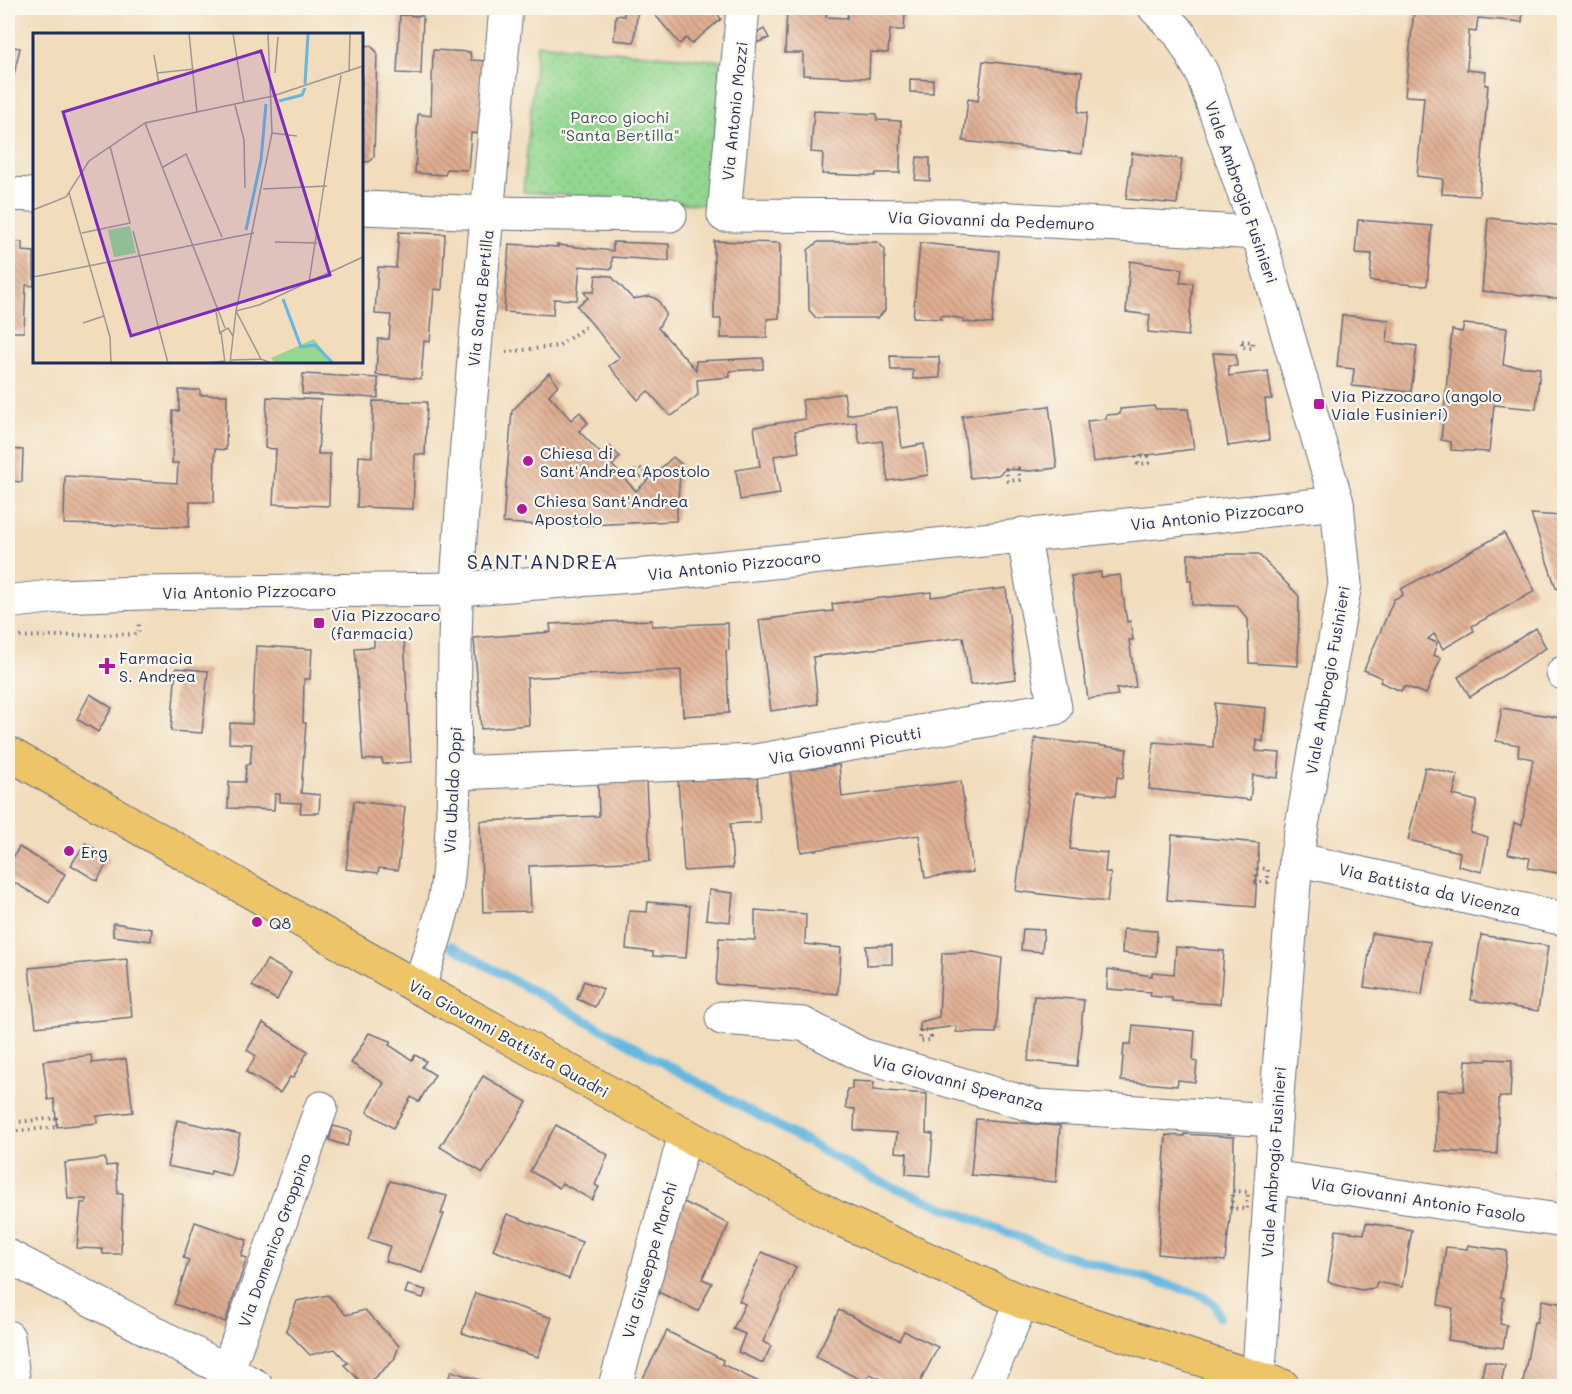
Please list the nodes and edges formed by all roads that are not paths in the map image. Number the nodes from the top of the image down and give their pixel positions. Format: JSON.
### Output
{"nodes":[{"id":1,"x":506,"y":8,"type":"edge"},
{"id":2,"x":744,"y":8,"type":"edge"},
{"id":3,"x":1155,"y":8,"type":"edge"},
{"id":4,"x":8,"y":194,"type":"edge"},
{"id":5,"x":33,"y":195,"type":"edge"},
{"id":6,"x":363,"y":208,"type":"edge"},
{"id":7,"x":489,"y":213,"type":"junction"},
{"id":8,"x":670,"y":215,"type":"dead end"},
{"id":9,"x":723,"y":215,"type":"joint"},
{"id":10,"x":1258,"y":233,"type":"junction"},
{"id":11,"x":1337,"y":503,"type":"junction"},
{"id":12,"x":1023,"y":534,"type":"junction"},
{"id":13,"x":457,"y":589,"type":"junction"},
{"id":14,"x":8,"y":591,"type":"edge"},
{"id":15,"x":57,"y":596,"type":"junction"},
{"id":16,"x":8,"y":602,"type":"edge"},
{"id":17,"x":8,"y":753,"type":"edge"},
{"id":18,"x":456,"y":773,"type":"junction"},
{"id":19,"x":1296,"y":859,"type":"junction"},
{"id":20,"x":1564,"y":919,"type":"edge"},
{"id":21,"x":419,"y":988,"type":"junction"},
{"id":22,"x":722,"y":1018,"type":"dead end"},
{"id":23,"x":321,"y":1107,"type":"dead end"},
{"id":24,"x":1275,"y":1120,"type":"junction"},
{"id":25,"x":685,"y":1134,"type":"junction"},
{"id":26,"x":1272,"y":1177,"type":"junction"},
{"id":27,"x":1564,"y":1221,"type":"edge"},
{"id":28,"x":8,"y":1256,"type":"edge"},
{"id":29,"x":1022,"y":1302,"type":"junction"},
{"id":30,"x":8,"y":1337,"type":"edge"},
{"id":31,"x":227,"y":1372,"type":"junction"},
{"id":32,"x":1271,"y":1385,"type":"edge"},
{"id":33,"x":14,"y":1386,"type":"edge"},
{"id":34,"x":256,"y":1386,"type":"edge"},
{"id":35,"x":615,"y":1386,"type":"edge"},
{"id":36,"x":985,"y":1386,"type":"edge"}],
"edges":[{"from":1,"to":7,"type":"street","name":"Via Santa Bertilla"},
{"from":2,"to":9,"type":"street","name":"Via Antonio Mozzi"},
{"from":3,"to":10,"type":"street","name":"Viale Ambrogio Fusinieri"},
{"from":4,"to":5,"type":"street"},
{"from":6,"to":7,"type":"street"},
{"from":7,"to":8,"type":"street"},
{"from":7,"to":13,"type":"street","name":"Via Santa Bertilla"},
{"from":9,"to":10,"type":"street","name":"Via Giovanni da Pedemuro"},
{"from":10,"to":11,"type":"street","name":"Viale Ambrogio Fusinieri"},
{"from":11,"to":12,"type":"street","name":"Via Antonio Pizzocaro"},
{"from":11,"to":19,"type":"street","name":"Viale Ambrogio Fusinieri"},
{"from":12,"to":13,"type":"street","name":"Via Antonio Pizzocaro"},
{"from":12,"to":18,"type":"street","name":"Via Giovanni Picutti"},
{"from":13,"to":15,"type":"street","name":"Via Antonio Pizzocaro"},
{"from":13,"to":18,"type":"street","name":"Via Ubaldo Oppi"},
{"from":14,"to":15,"type":"street","name":"Via Antonio Pizzocaro"},
{"from":15,"to":16,"type":"street","name":"Via Antonio Pizzocaro"},
{"from":17,"to":21,"type":"main road","name":"Via Giovanni Battista Quadri"},
{"from":18,"to":21,"type":"street","name":"Via Ubaldo Oppi"},
{"from":19,"to":20,"type":"street","name":"Via Battista da Vicenza"},
{"from":19,"to":24,"type":"street","name":"Viale Ambrogio Fusinieri"},
{"from":21,"to":25,"type":"main road","name":"Via Giovanni Battista Quadri"},
{"from":22,"to":24,"type":"street","name":"Via Giovanni Speranza"},
{"from":23,"to":31,"type":"street","name":"Via Domenico Groppino"},
{"from":24,"to":26,"type":"street","name":"Viale Ambrogio Fusinieri"},
{"from":25,"to":29,"type":"main road","name":"Via Giovanni Battista Quadri"},
{"from":25,"to":35,"type":"street","name":"Via Giuseppe Marchi"},
{"from":26,"to":27,"type":"street","name":"Via Giovanni Antonio Fasolo"},
{"from":26,"to":32,"type":"street","name":"Viale Ambrogio Fusinieri"},
{"from":28,"to":31,"type":"street"},
{"from":29,"to":32,"type":"main road","name":"Via Giovanni Battista Quadri"},
{"from":29,"to":36,"type":"street"},
{"from":30,"to":33,"type":"street"},
{"from":31,"to":34,"type":"street"}]}
